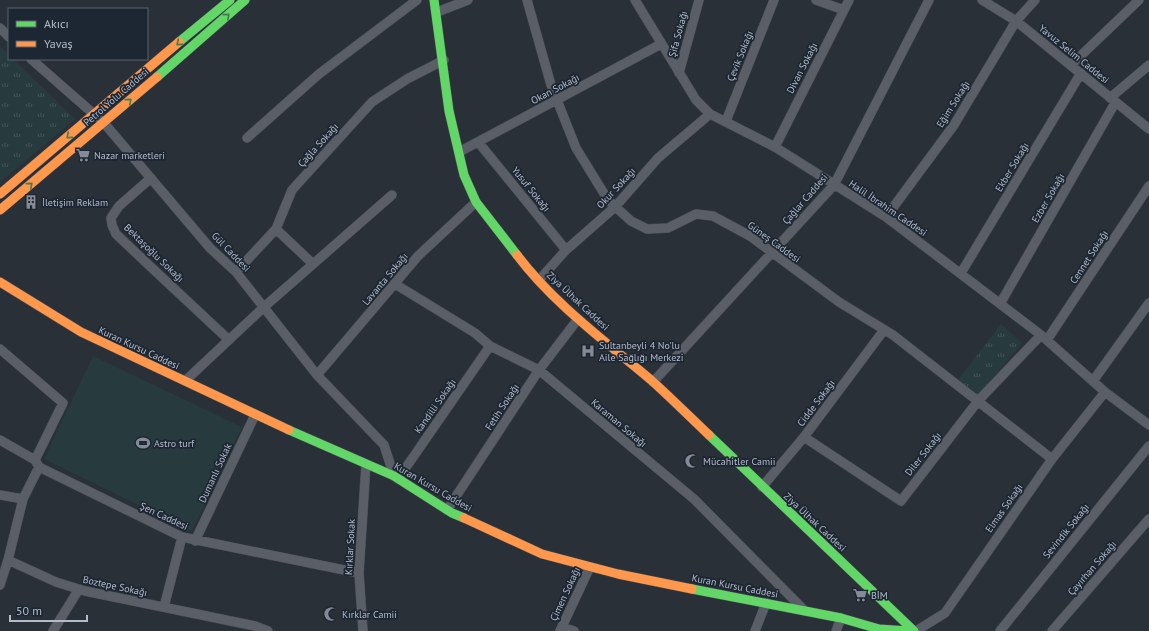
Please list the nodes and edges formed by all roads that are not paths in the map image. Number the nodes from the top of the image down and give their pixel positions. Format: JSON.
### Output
{"nodes":[{"id":1,"x":230,"y":0,"type":"edge"},
{"id":2,"x":245,"y":0,"type":"edge"},
{"id":3,"x":417,"y":0,"type":"edge"},
{"id":4,"x":434,"y":0,"type":"edge"},
{"id":5,"x":468,"y":0,"type":"edge"},
{"id":6,"x":527,"y":0,"type":"edge"},
{"id":7,"x":635,"y":0,"type":"edge"},
{"id":8,"x":699,"y":0,"type":"edge"},
{"id":9,"x":774,"y":0,"type":"edge"},
{"id":10,"x":816,"y":0,"type":"edge"},
{"id":11,"x":849,"y":0,"type":"edge"},
{"id":12,"x":929,"y":0,"type":"edge"},
{"id":13,"x":982,"y":0,"type":"edge"},
{"id":14,"x":1035,"y":0,"type":"edge"},
{"id":15,"x":1139,"y":0,"type":"edge"},
{"id":16,"x":844,"y":10,"type":"junction"},
{"id":17,"x":438,"y":12,"type":"junction"},
{"id":18,"x":1016,"y":21,"type":"junction"},
{"id":19,"x":0,"y":28,"type":"edge"},
{"id":20,"x":8,"y":36,"type":"edge"},
{"id":21,"x":661,"y":44,"type":"junction"},
{"id":22,"x":33,"y":60,"type":"edge"},
{"id":23,"x":444,"y":60,"type":"junction"},
{"id":24,"x":1071,"y":65,"type":"junction"},
{"id":25,"x":1149,"y":65,"type":"edge"},
{"id":26,"x":679,"y":73,"type":"junction"},
{"id":27,"x":1081,"y":73,"type":"junction"},
{"id":28,"x":1112,"y":100,"type":"junction"},
{"id":29,"x":556,"y":101,"type":"junction"},
{"id":30,"x":94,"y":113,"type":"junction"},
{"id":31,"x":710,"y":114,"type":"junction"},
{"id":32,"x":726,"y":121,"type":"junction"},
{"id":33,"x":104,"y":123,"type":"junction"},
{"id":34,"x":1149,"y":129,"type":"edge"},
{"id":35,"x":247,"y":138,"type":"dead end"},
{"id":36,"x":479,"y":143,"type":"junction"},
{"id":37,"x":776,"y":147,"type":"junction"},
{"id":38,"x":459,"y":152,"type":"junction"},
{"id":39,"x":152,"y":178,"type":"junction"},
{"id":40,"x":834,"y":185,"type":"junction"},
{"id":41,"x":1149,"y":186,"type":"edge"},
{"id":42,"x":0,"y":194,"type":"edge"},
{"id":43,"x":392,"y":195,"type":"dead end"},
{"id":44,"x":476,"y":202,"type":"junction"},
{"id":45,"x":616,"y":207,"type":"junction"},
{"id":46,"x":0,"y":210,"type":"edge"},
{"id":47,"x":886,"y":217,"type":"junction"},
{"id":48,"x":276,"y":229,"type":"junction"},
{"id":49,"x":566,"y":250,"type":"junction"},
{"id":50,"x":771,"y":253,"type":"junction"},
{"id":51,"x":313,"y":264,"type":"junction"},
{"id":52,"x":236,"y":272,"type":"junction"},
{"id":53,"x":961,"y":273,"type":"junction"},
{"id":54,"x":539,"y":280,"type":"junction"},
{"id":55,"x":0,"y":282,"type":"edge"},
{"id":56,"x":395,"y":284,"type":"junction"},
{"id":57,"x":1149,"y":303,"type":"edge"},
{"id":58,"x":1000,"y":304,"type":"junction"},
{"id":59,"x":264,"y":307,"type":"junction"},
{"id":60,"x":578,"y":319,"type":"junction"},
{"id":61,"x":884,"y":330,"type":"junction"},
{"id":62,"x":1044,"y":338,"type":"junction"},
{"id":63,"x":229,"y":340,"type":"junction"},
{"id":64,"x":490,"y":346,"type":"junction"},
{"id":65,"x":0,"y":349,"type":"edge"},
{"id":66,"x":539,"y":370,"type":"junction"},
{"id":67,"x":317,"y":375,"type":"junction"},
{"id":68,"x":185,"y":381,"type":"junction"},
{"id":69,"x":1093,"y":381,"type":"junction"},
{"id":70,"x":653,"y":382,"type":"junction"},
{"id":71,"x":1105,"y":392,"type":"junction"},
{"id":72,"x":978,"y":401,"type":"junction"},
{"id":73,"x":255,"y":414,"type":"junction"},
{"id":74,"x":1149,"y":425,"type":"edge"},
{"id":75,"x":804,"y":437,"type":"junction"},
{"id":76,"x":0,"y":440,"type":"edge"},
{"id":77,"x":1149,"y":446,"type":"edge"},
{"id":78,"x":1052,"y":459,"type":"junction"},
{"id":79,"x":37,"y":463,"type":"junction"},
{"id":80,"x":366,"y":464,"type":"junction"},
{"id":81,"x":396,"y":478,"type":"junction"},
{"id":82,"x":762,"y":487,"type":"junction"},
{"id":83,"x":0,"y":495,"type":"edge"},
{"id":84,"x":23,"y":499,"type":"junction"},
{"id":85,"x":447,"y":510,"type":"junction"},
{"id":86,"x":1149,"y":519,"type":"edge"},
{"id":87,"x":182,"y":537,"type":"junction"},
{"id":88,"x":195,"y":541,"type":"junction"},
{"id":89,"x":8,"y":560,"type":"junction"},
{"id":90,"x":590,"y":567,"type":"junction"},
{"id":91,"x":359,"y":573,"type":"junction"},
{"id":92,"x":0,"y":585,"type":"edge"},
{"id":93,"x":79,"y":589,"type":"junction"},
{"id":94,"x":766,"y":603,"type":"junction"},
{"id":95,"x":164,"y":607,"type":"junction"},
{"id":96,"x":805,"y":611,"type":"junction"},
{"id":97,"x":840,"y":618,"type":"junction"},
{"id":98,"x":561,"y":629,"type":"edge"},
{"id":99,"x":53,"y":631,"type":"edge"},
{"id":100,"x":268,"y":631,"type":"edge"},
{"id":101,"x":363,"y":631,"type":"edge"},
{"id":102,"x":574,"y":631,"type":"edge"},
{"id":103,"x":755,"y":631,"type":"edge"},
{"id":104,"x":836,"y":631,"type":"edge"},
{"id":105,"x":908,"y":631,"type":"edge"},
{"id":106,"x":915,"y":631,"type":"edge"},
{"id":107,"x":1000,"y":631,"type":"edge"},
{"id":108,"x":1052,"y":631,"type":"edge"}],
"edges":[{"from":1,"to":30,"type":"street","name":"Petrol Yolu Caddesi","one_way":true},
{"from":33,"to":2,"type":"street","name":"Petrol Yolu Caddesi","one_way":true},
{"from":3,"to":35,"type":"street"},
{"from":4,"to":17,"type":"street","name":"Ziya Ülhak Caddesi"},
{"from":5,"to":17,"type":"street"},
{"from":6,"to":29,"type":"street","name":"Güneş Caddesi"},
{"from":7,"to":21,"type":"street","name":"Halil İbrahim Caddesi"},
{"from":8,"to":26,"type":"street","name":"Şifa Sokağı"},
{"from":9,"to":32,"type":"street","name":"Çevik Sokağı"},
{"from":10,"to":16,"type":"street"},
{"from":11,"to":16,"type":"street","name":"Divan Sokağı"},
{"from":12,"to":40,"type":"street","name":"Çağlar Caddesi"},
{"from":13,"to":18,"type":"street","name":"Yavuz Selim Caddesi"},
{"from":14,"to":18,"type":"street","name":"Eğim Sokağı"},
{"from":15,"to":24,"type":"street"},
{"from":16,"to":37,"type":"street","name":"Divan Sokağı"},
{"from":17,"to":23,"type":"street","name":"Ziya Ülhak Caddesi"},
{"from":18,"to":24,"type":"street","name":"Yavuz Selim Caddesi"},
{"from":18,"to":47,"type":"street","name":"Eğim Sokağı"},
{"from":19,"to":20,"type":"street"},
{"from":21,"to":26,"type":"street","name":"Halil İbrahim Caddesi"},
{"from":21,"to":29,"type":"street","name":"Okan Sokağı"},
{"from":22,"to":30,"type":"street","name":"Gül Caddesi"},
{"from":23,"to":38,"type":"street","name":"Ziya Ülhak Caddesi"},
{"from":23,"to":48,"type":"street","name":"Çağla Sokağı"},
{"from":24,"to":27,"type":"street","name":"Yavuz Selim Caddesi"},
{"from":25,"to":28,"type":"street","name":"Ezber Sokağı"},
{"from":26,"to":31,"type":"street","name":"Halil İbrahim Caddesi"},
{"from":27,"to":28,"type":"street","name":"Yavuz Selim Caddesi"},
{"from":27,"to":53,"type":"street","name":"Ekber Sokağı"},
{"from":28,"to":34,"type":"street","name":"Yavuz Selim Caddesi"},
{"from":28,"to":58,"type":"street","name":"Ezber Sokağı"},
{"from":29,"to":36,"type":"street","name":"Okan Sokağı"},
{"from":29,"to":45,"type":"street","name":"Güneş Caddesi"},
{"from":30,"to":33,"type":"street","name":"Gül Caddesi"},
{"from":30,"to":42,"type":"street","name":"Petrol Yolu Caddesi","one_way":true},
{"from":31,"to":32,"type":"street","name":"Halil İbrahim Caddesi"},
{"from":31,"to":45,"type":"street","name":"Okur Sokağı"},
{"from":32,"to":37,"type":"street","name":"Halil İbrahim Caddesi"},
{"from":33,"to":39,"type":"street","name":"Gül Caddesi"},
{"from":46,"to":33,"type":"street","name":"Petrol Yolu Caddesi","one_way":true},
{"from":36,"to":38,"type":"street","name":"Okan Sokağı"},
{"from":36,"to":49,"type":"street","name":"Yusuf Sokağı"},
{"from":37,"to":40,"type":"street","name":"Halil İbrahim Caddesi"},
{"from":38,"to":44,"type":"street","name":"Ziya Ülhak Caddesi"},
{"from":39,"to":52,"type":"street","name":"Gül Caddesi"},
{"from":39,"to":63,"type":"street","name":"Bektaşoğlu Sokağı"},
{"from":40,"to":47,"type":"street","name":"Halil İbrahim Caddesi"},
{"from":40,"to":50,"type":"street","name":"Çağlar Caddesi"},
{"from":41,"to":62,"type":"street","name":"Cennet Sokağı"},
{"from":43,"to":51,"type":"street"},
{"from":44,"to":54,"type":"street","name":"Ziya Ülhak Caddesi"},
{"from":44,"to":56,"type":"street","name":"Lavanta Sokağı"},
{"from":45,"to":49,"type":"street","name":"Okur Sokağı"},
{"from":45,"to":50,"type":"street","name":"Güneş Caddesi"},
{"from":47,"to":53,"type":"street","name":"Halil İbrahim Caddesi"},
{"from":48,"to":51,"type":"street"},
{"from":48,"to":52,"type":"street","name":"Çağla Sokağı"},
{"from":49,"to":54,"type":"street","name":"Okur Sokağı"},
{"from":50,"to":61,"type":"street","name":"Güneş Caddesi"},
{"from":50,"to":70,"type":"street","name":"Çağlar Caddesi"},
{"from":51,"to":59,"type":"street"},
{"from":52,"to":59,"type":"street","name":"Gül Caddesi"},
{"from":53,"to":58,"type":"street","name":"Halil İbrahim Caddesi"},
{"from":54,"to":60,"type":"street","name":"Ziya Ülhak Caddesi"},
{"from":55,"to":68,"type":"street","name":"Kuran Kursu Caddesi"},
{"from":56,"to":64,"type":"street","name":"Karaman Sokağı"},
{"from":56,"to":67,"type":"street","name":"Lavanta Sokağı"},
{"from":57,"to":69,"type":"street"},
{"from":58,"to":62,"type":"street","name":"Halil İbrahim Caddesi"},
{"from":59,"to":63,"type":"street"},
{"from":59,"to":67,"type":"street","name":"Gül Caddesi"},
{"from":60,"to":66,"type":"street","name":"Fetih Sokağı"},
{"from":60,"to":70,"type":"street","name":"Ziya Ülhak Caddesi"},
{"from":61,"to":72,"type":"street","name":"Güneş Caddesi"},
{"from":61,"to":75,"type":"street","name":"Cidde Sokağı"},
{"from":62,"to":69,"type":"street","name":"Halil İbrahim Caddesi"},
{"from":62,"to":72,"type":"street","name":"Diler Sokağı"},
{"from":63,"to":68,"type":"street"},
{"from":64,"to":66,"type":"street","name":"Karaman Sokağı"},
{"from":64,"to":81,"type":"street","name":"Kandilli Sokağı"},
{"from":65,"to":79,"type":"street"},
{"from":66,"to":85,"type":"street","name":"Fetih Sokağı"},
{"from":66,"to":96,"type":"street","name":"Karaman Sokağı"},
{"from":67,"to":81,"type":"street","name":"Gül Caddesi"},
{"from":68,"to":73,"type":"street","name":"Kuran Kursu Caddesi"},
{"from":69,"to":71,"type":"street","name":"Halil İbrahim Caddesi"},
{"from":70,"to":82,"type":"street","name":"Ziya Ülhak Caddesi"},
{"from":71,"to":74,"type":"street","name":"Halil İbrahim Caddesi"},
{"from":71,"to":78,"type":"street","name":"Elmas Sokağı"},
{"from":72,"to":75,"type":"street","name":"Diler Sokağı"},
{"from":72,"to":78,"type":"street","name":"Güneş Caddesi"},
{"from":73,"to":80,"type":"street","name":"Kuran Kursu Caddesi"},
{"from":73,"to":88,"type":"street","name":"Dumanlı Sokak"},
{"from":75,"to":82,"type":"street","name":"Cidde Sokağı"},
{"from":76,"to":79,"type":"street","name":"Şen Caddesi"},
{"from":77,"to":107,"type":"street","name":"Sevindik Sokağı"},
{"from":78,"to":106,"type":"street","name":"Elmas Sokağı"},
{"from":79,"to":84,"type":"street"},
{"from":79,"to":87,"type":"street","name":"Şen Caddesi"},
{"from":80,"to":81,"type":"street","name":"Kuran Kursu Caddesi"},
{"from":80,"to":91,"type":"street","name":"Kırklar Sokak"},
{"from":81,"to":85,"type":"street","name":"Kuran Kursu Caddesi"},
{"from":82,"to":106,"type":"street","name":"Ziya Ülhak Caddesi"},
{"from":83,"to":84,"type":"street"},
{"from":84,"to":89,"type":"street"},
{"from":85,"to":90,"type":"street","name":"Kuran Kursu Caddesi"},
{"from":86,"to":108,"type":"street","name":"Çayırhan Sokağı"},
{"from":87,"to":88,"type":"street","name":"Şen Caddesi"},
{"from":87,"to":95,"type":"street"},
{"from":88,"to":91,"type":"street","name":"Şen Caddesi"},
{"from":89,"to":92,"type":"street"},
{"from":89,"to":93,"type":"street","name":"Boztepe Sokağı"},
{"from":90,"to":94,"type":"street","name":"Kuran Kursu Caddesi"},
{"from":90,"to":98,"type":"street","name":"Çimen Sokağı"},
{"from":91,"to":101,"type":"street","name":"Kırklar Sokak"},
{"from":93,"to":95,"type":"street","name":"Boztepe Sokağı"},
{"from":93,"to":99,"type":"street"},
{"from":94,"to":96,"type":"street","name":"Kuran Kursu Caddesi"},
{"from":94,"to":103,"type":"street"},
{"from":95,"to":100,"type":"street","name":"Boztepe Sokağı"},
{"from":96,"to":97,"type":"street","name":"Kuran Kursu Caddesi"},
{"from":97,"to":104,"type":"street"},
{"from":97,"to":105,"type":"street","name":"Kuran Kursu Caddesi"},
{"from":98,"to":102,"type":"street"}]}
